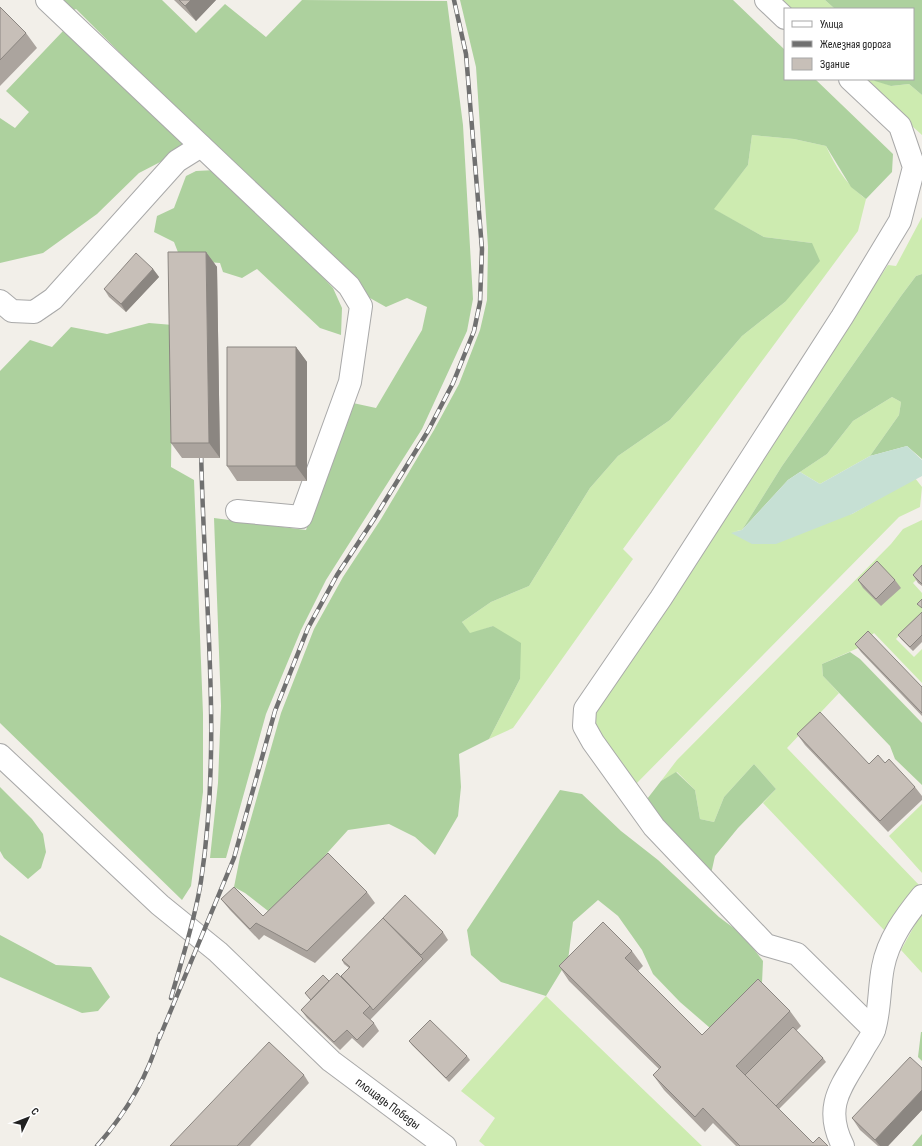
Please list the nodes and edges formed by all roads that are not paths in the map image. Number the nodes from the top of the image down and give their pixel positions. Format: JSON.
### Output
{"nodes":[{"id":1,"x":47,"y":0,"type":"edge"},
{"id":2,"x":766,"y":0,"type":"edge"},
{"id":3,"x":784,"y":17,"type":"edge"},
{"id":4,"x":851,"y":80,"type":"edge"},
{"id":5,"x":201,"y":146,"type":"junction"},
{"id":6,"x":0,"y":302,"type":"edge"},
{"id":7,"x":237,"y":511,"type":"dead end"},
{"id":8,"x":0,"y":755,"type":"edge"},
{"id":9,"x":922,"y":896,"type":"edge"},
{"id":10,"x":874,"y":1030,"type":"junction"},
{"id":11,"x":431,"y":1142,"type":"edge"},
{"id":12,"x":843,"y":1146,"type":"edge"}],
"edges":[{"from":1,"to":5,"type":"street"},
{"from":2,"to":3,"type":"street"},
{"from":4,"to":10,"type":"street"},
{"from":5,"to":6,"type":"street"},
{"from":5,"to":7,"type":"street"},
{"from":8,"to":11,"type":"street","name":"площадь Победы"},
{"from":9,"to":10,"type":"street"},
{"from":10,"to":12,"type":"street"}]}
